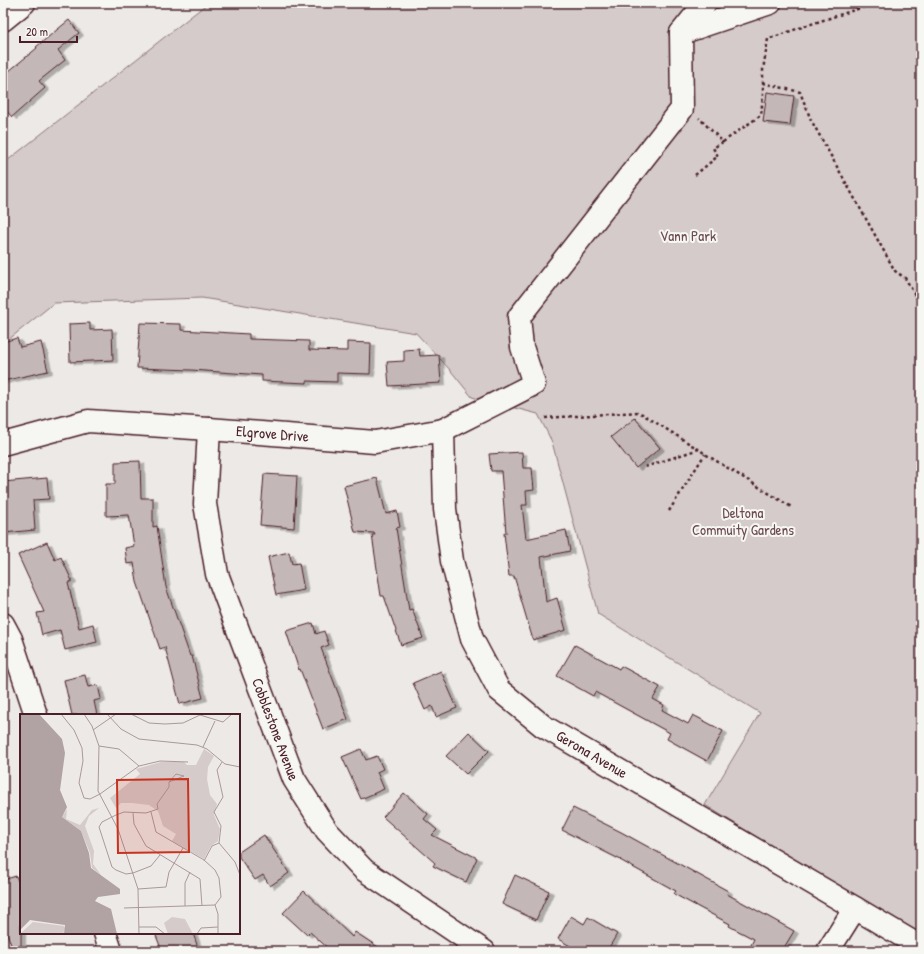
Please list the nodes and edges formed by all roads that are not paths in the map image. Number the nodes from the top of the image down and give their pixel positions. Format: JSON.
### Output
{"nodes":[{"id":1,"x":24,"y":3,"type":"edge"},
{"id":2,"x":705,"y":3,"type":"edge"},
{"id":3,"x":770,"y":3,"type":"edge"},
{"id":4,"x":3,"y":20,"type":"edge"},
{"id":5,"x":682,"y":33,"type":"junction"},
{"id":6,"x":209,"y":429,"type":"junction"},
{"id":7,"x":443,"y":430,"type":"junction"},
{"id":8,"x":3,"y":444,"type":"edge"},
{"id":9,"x":3,"y":624,"type":"edge"},
{"id":10,"x":36,"y":714,"type":"edge"},
{"id":11,"x":855,"y":908,"type":"junction"},
{"id":12,"x":105,"y":934,"type":"edge"},
{"id":13,"x":921,"y":948,"type":"edge"},
{"id":14,"x":111,"y":951,"type":"edge"},
{"id":15,"x":484,"y":951,"type":"edge"},
{"id":16,"x":828,"y":951,"type":"edge"}],
"edges":[{"from":1,"to":4,"type":"street"},
{"from":2,"to":5,"type":"street"},
{"from":3,"to":5,"type":"street"},
{"from":5,"to":7,"type":"street","name":"Elgrove Drive"},
{"from":6,"to":7,"type":"street","name":"Elgrove Drive"},
{"from":6,"to":8,"type":"street","name":"Elgrove Drive"},
{"from":6,"to":15,"type":"street","name":"Cobblestone Avenue"},
{"from":7,"to":11,"type":"street","name":"Gerona Avenue"},
{"from":9,"to":10,"type":"street"},
{"from":11,"to":13,"type":"street","name":"Gerona Avenue"},
{"from":11,"to":16,"type":"street"},
{"from":12,"to":14,"type":"street"}]}
